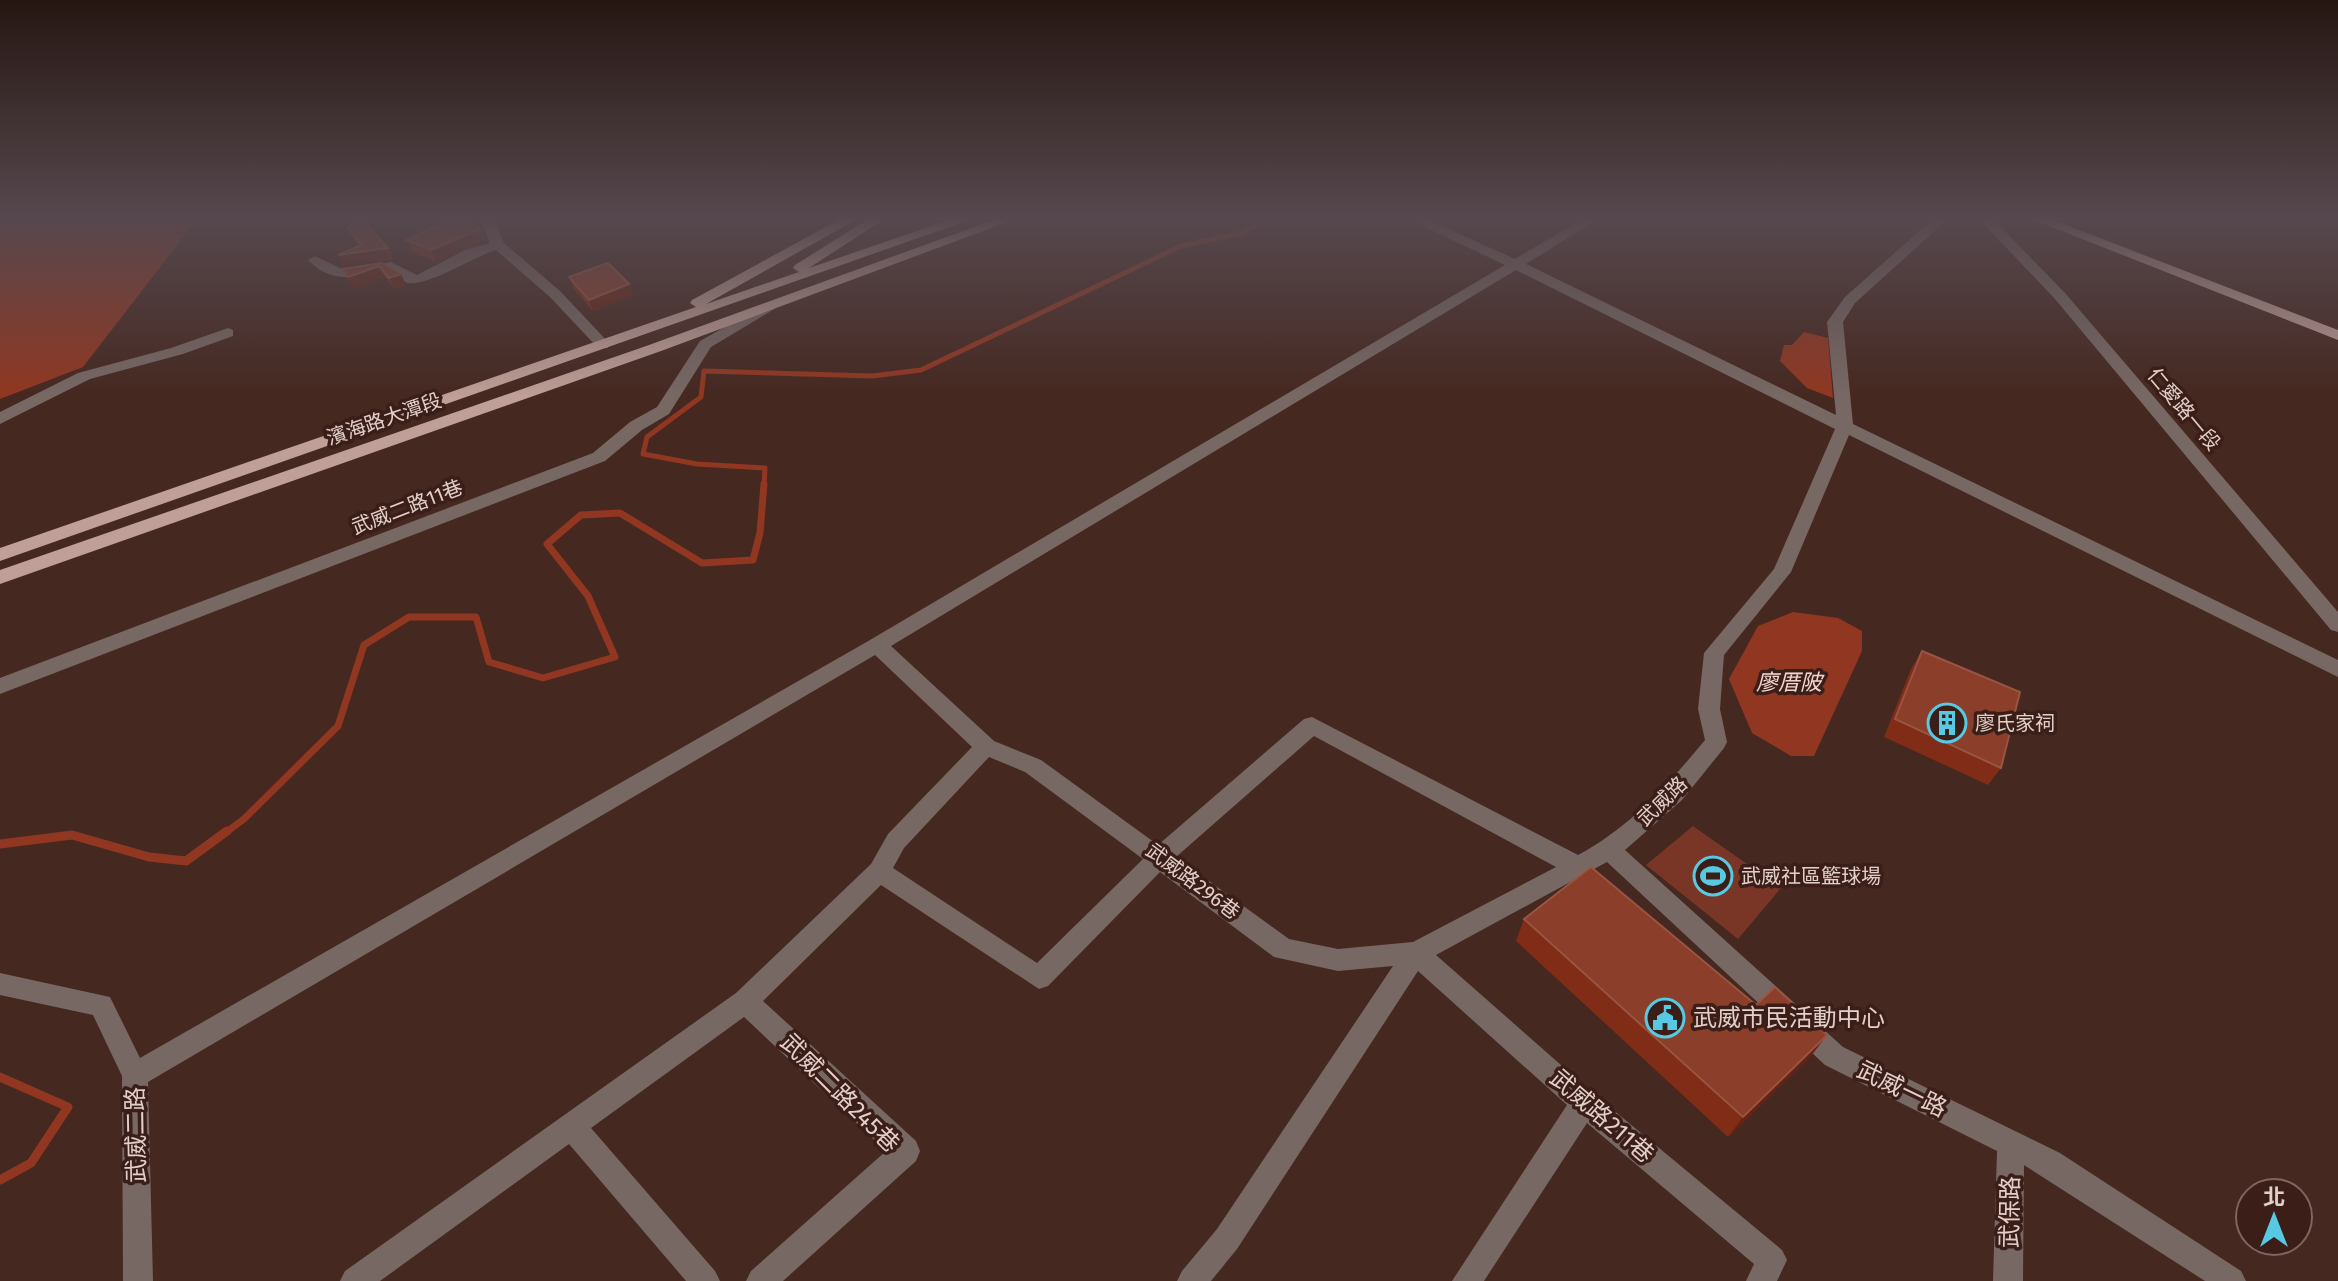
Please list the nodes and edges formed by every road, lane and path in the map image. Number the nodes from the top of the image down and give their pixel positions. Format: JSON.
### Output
{"nodes":[{"id":1,"x":536,"y":278,"type":"edge"},
{"id":2,"x":743,"y":278,"type":"edge"},
{"id":3,"x":752,"y":278,"type":"edge"},
{"id":4,"x":798,"y":278,"type":"edge"},
{"id":5,"x":817,"y":278,"type":"edge"},
{"id":6,"x":826,"y":278,"type":"edge"},
{"id":7,"x":1492,"y":278,"type":"edge"},
{"id":8,"x":1543,"y":278,"type":"edge"},
{"id":9,"x":1875,"y":278,"type":"edge"},
{"id":10,"x":2042,"y":278,"type":"edge"},
{"id":11,"x":2190,"y":278,"type":"edge"},
{"id":12,"x":2222,"y":278,"type":"edge"},
{"id":13,"x":776,"y":294,"type":"junction"},
{"id":14,"x":2338,"y":323,"type":"edge"},
{"id":15,"x":648,"y":329,"type":"junction"},
{"id":16,"x":228,"y":333,"type":"dead end"},
{"id":17,"x":2338,"y":335,"type":"edge"},
{"id":18,"x":603,"y":345,"type":"junction"},
{"id":19,"x":0,"y":419,"type":"edge"},
{"id":20,"x":1845,"y":426,"type":"junction"},
{"id":21,"x":0,"y":555,"type":"edge"},
{"id":22,"x":0,"y":577,"type":"edge"},
{"id":23,"x":2338,"y":625,"type":"edge"},
{"id":24,"x":877,"y":645,"type":"junction"},
{"id":25,"x":2338,"y":669,"type":"edge"},
{"id":26,"x":0,"y":686,"type":"edge"},
{"id":27,"x":986,"y":747,"type":"junction"},
{"id":28,"x":1609,"y":850,"type":"junction"},
{"id":29,"x":1160,"y":857,"type":"junction"},
{"id":30,"x":1576,"y":866,"type":"junction"},
{"id":31,"x":879,"y":871,"type":"junction"},
{"id":32,"x":1416,"y":953,"type":"junction"},
{"id":33,"x":0,"y":984,"type":"edge"},
{"id":34,"x":745,"y":1001,"type":"junction"},
{"id":35,"x":135,"y":1075,"type":"junction"},
{"id":36,"x":1584,"y":1103,"type":"junction"},
{"id":37,"x":571,"y":1126,"type":"junction"},
{"id":38,"x":2011,"y":1143,"type":"junction"},
{"id":39,"x":138,"y":1281,"type":"edge"},
{"id":40,"x":355,"y":1281,"type":"edge"},
{"id":41,"x":705,"y":1281,"type":"edge"},
{"id":42,"x":761,"y":1281,"type":"edge"},
{"id":43,"x":1192,"y":1281,"type":"edge"},
{"id":44,"x":1467,"y":1281,"type":"edge"},
{"id":45,"x":1761,"y":1281,"type":"edge"},
{"id":46,"x":2008,"y":1281,"type":"edge"},
{"id":47,"x":2231,"y":1281,"type":"edge"}],
"edges":[{"from":1,"to":18,"type":"street"},
{"from":2,"to":15,"type":"main road"},
{"from":3,"to":13,"type":"main road"},
{"from":4,"to":13,"type":"main road"},
{"from":5,"to":13,"type":"main road"},
{"from":6,"to":13,"type":"main road"},
{"from":7,"to":24,"type":"street"},
{"from":8,"to":20,"type":"street"},
{"from":9,"to":20,"type":"street","name":"武威路"},
{"from":10,"to":23,"type":"street","name":"仁愛路一段"},
{"from":11,"to":17,"type":"main road"},
{"from":12,"to":14,"type":"main road"},
{"from":13,"to":15,"type":"main road"},
{"from":13,"to":22,"type":"main road","name":"濱海路大潭段"},
{"from":13,"to":26,"type":"street","name":"武威二路11巷"},
{"from":15,"to":18,"type":"main road","name":"濱海路大潭段"},
{"from":16,"to":19,"type":"street"},
{"from":18,"to":21,"type":"main road","name":"濱海路大潭段"},
{"from":20,"to":25,"type":"street"},
{"from":20,"to":28,"type":"street","name":"武威路"},
{"from":24,"to":27,"type":"street"},
{"from":24,"to":35,"type":"street"},
{"from":27,"to":29,"type":"street","name":"武威路296巷"},
{"from":27,"to":31,"type":"street"},
{"from":28,"to":30,"type":"street","name":"武威路"},
{"from":28,"to":38,"type":"street","name":"武威一路"},
{"from":29,"to":30,"type":"street"},
{"from":29,"to":31,"type":"street"},
{"from":29,"to":32,"type":"street","name":"武威路296巷"},
{"from":30,"to":32,"type":"street","name":"武威路"},
{"from":31,"to":34,"type":"street"},
{"from":32,"to":36,"type":"street","name":"武威路211巷"},
{"from":32,"to":43,"type":"street","name":"武威路"},
{"from":33,"to":35,"type":"street","name":"武威二路"},
{"from":34,"to":37,"type":"street"},
{"from":34,"to":42,"type":"street","name":"武威二路245巷"},
{"from":35,"to":39,"type":"street","name":"武威二路"},
{"from":36,"to":44,"type":"street"},
{"from":36,"to":45,"type":"street","name":"武威路211巷"},
{"from":37,"to":40,"type":"street"},
{"from":37,"to":41,"type":"street"},
{"from":38,"to":46,"type":"street","name":"武保路"},
{"from":38,"to":47,"type":"street","name":"武威一路"}]}
